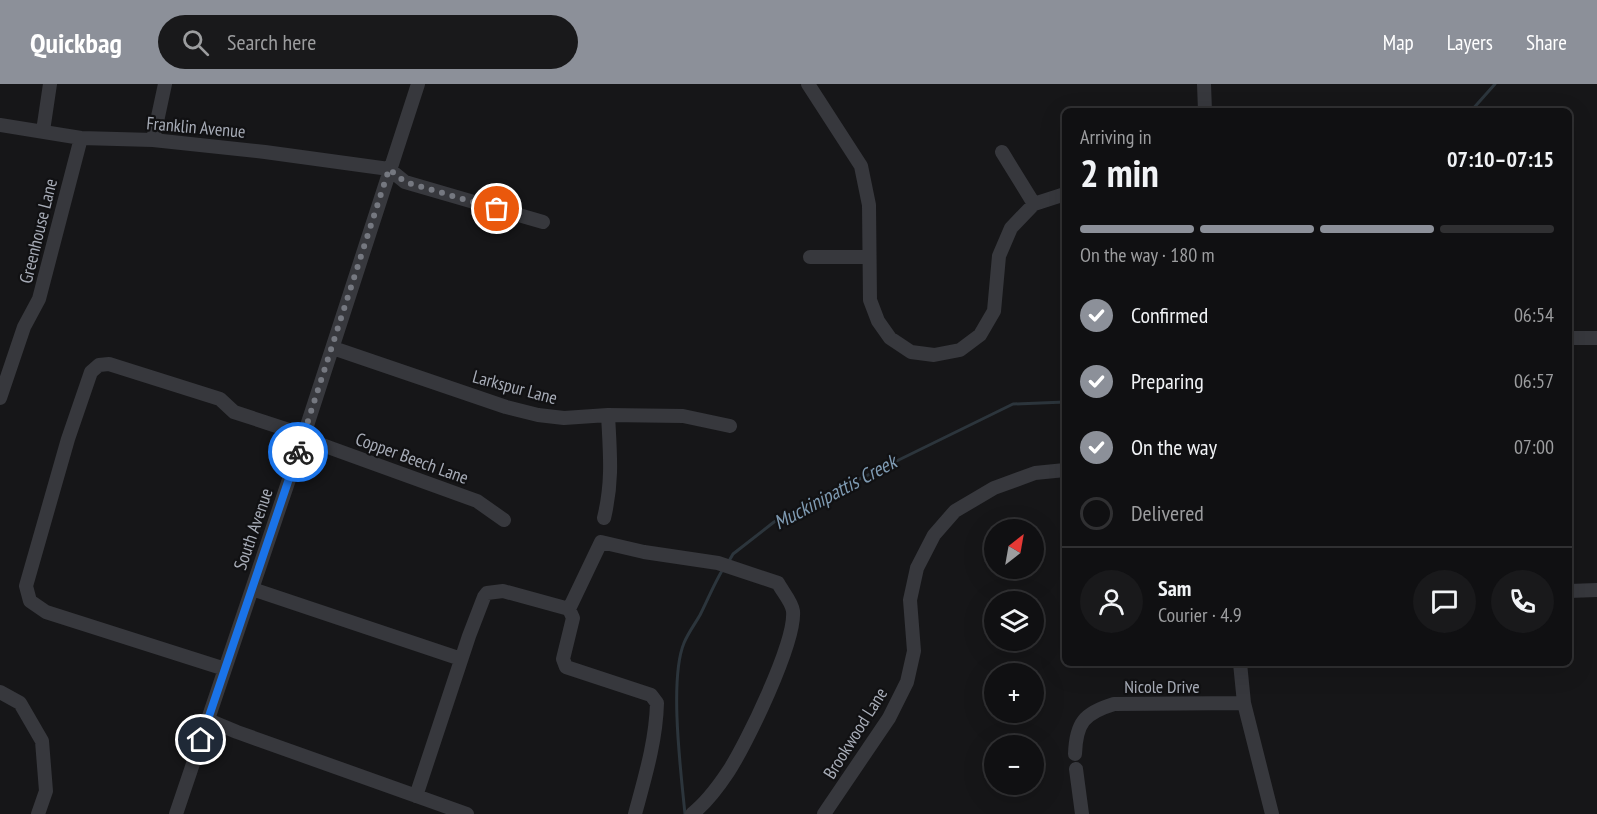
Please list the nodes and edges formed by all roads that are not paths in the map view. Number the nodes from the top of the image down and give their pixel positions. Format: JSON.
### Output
{"nodes":[{"id":1,"x":50,"y":84,"type":"edge"},
{"id":2,"x":165,"y":84,"type":"edge"},
{"id":3,"x":418,"y":84,"type":"edge"},
{"id":4,"x":808,"y":84,"type":"edge"},
{"id":5,"x":1204,"y":84,"type":"edge"},
{"id":6,"x":1205,"y":108,"type":"edge"},
{"id":7,"x":0,"y":125,"type":"edge"},
{"id":8,"x":44,"y":131,"type":"junction"},
{"id":9,"x":81,"y":138,"type":"junction"},
{"id":10,"x":153,"y":140,"type":"junction"},
{"id":11,"x":1002,"y":152,"type":"dead end"},
{"id":12,"x":389,"y":169,"type":"junction"},
{"id":13,"x":1062,"y":195,"type":"edge"},
{"id":14,"x":1034,"y":204,"type":"junction"},
{"id":15,"x":543,"y":222,"type":"dead end"},
{"id":16,"x":810,"y":257,"type":"dead end"},
{"id":17,"x":868,"y":257,"type":"junction"},
{"id":18,"x":1572,"y":338,"type":"edge"},
{"id":19,"x":1597,"y":338,"type":"edge"},
{"id":20,"x":333,"y":348,"type":"junction"},
{"id":21,"x":0,"y":398,"type":"edge"},
{"id":22,"x":608,"y":416,"type":"junction"},
{"id":23,"x":730,"y":426,"type":"dead end"},
{"id":24,"x":304,"y":436,"type":"junction"},
{"id":25,"x":1062,"y":470,"type":"edge"},
{"id":26,"x":604,"y":518,"type":"dead end"},
{"id":27,"x":504,"y":520,"type":"dead end"},
{"id":28,"x":252,"y":589,"type":"junction"},
{"id":29,"x":1597,"y":590,"type":"edge"},
{"id":30,"x":1572,"y":591,"type":"edge"},
{"id":31,"x":569,"y":609,"type":"junction"},
{"id":32,"x":461,"y":659,"type":"junction"},
{"id":33,"x":1240,"y":666,"type":"edge"},
{"id":34,"x":225,"y":669,"type":"junction"},
{"id":35,"x":0,"y":692,"type":"edge"},
{"id":36,"x":1244,"y":703,"type":"junction"},
{"id":37,"x":208,"y":720,"type":"junction"},
{"id":38,"x":1075,"y":754,"type":"dead end"},
{"id":39,"x":1076,"y":769,"type":"dead end"},
{"id":40,"x":416,"y":796,"type":"junction"},
{"id":41,"x":38,"y":814,"type":"edge"},
{"id":42,"x":176,"y":814,"type":"edge"},
{"id":43,"x":467,"y":814,"type":"edge"},
{"id":44,"x":635,"y":814,"type":"edge"},
{"id":45,"x":693,"y":814,"type":"edge"},
{"id":46,"x":824,"y":814,"type":"edge"},
{"id":47,"x":1082,"y":814,"type":"edge"},
{"id":48,"x":1272,"y":814,"type":"edge"}],
"edges":[{"from":1,"to":8,"type":"street"},
{"from":2,"to":10,"type":"street"},
{"from":3,"to":12,"type":"street","name":"South Avenue"},
{"from":4,"to":17,"type":"street"},
{"from":5,"to":6,"type":"street"},
{"from":7,"to":8,"type":"street","name":"Franklin Avenue"},
{"from":8,"to":9,"type":"street","name":"Franklin Avenue"},
{"from":9,"to":10,"type":"street","name":"Franklin Avenue"},
{"from":9,"to":21,"type":"street","name":"Greenhouse Lane"},
{"from":10,"to":12,"type":"street","name":"Franklin Avenue"},
{"from":11,"to":14,"type":"street"},
{"from":12,"to":15,"type":"street"},
{"from":12,"to":20,"type":"street","name":"South Avenue"},
{"from":13,"to":14,"type":"street"},
{"from":14,"to":17,"type":"street"},
{"from":16,"to":17,"type":"street"},
{"from":18,"to":19,"type":"street"},
{"from":20,"to":22,"type":"street","name":"Larkspur Lane"},
{"from":20,"to":24,"type":"street","name":"South Avenue"},
{"from":22,"to":23,"type":"street","name":"Larkspur Lane"},
{"from":22,"to":26,"type":"street"},
{"from":24,"to":27,"type":"street","name":"Copper Beech Lane"},
{"from":24,"to":28,"type":"street","name":"South Avenue"},
{"from":24,"to":34,"type":"street","name":"Copper Beech Lane"},
{"from":25,"to":46,"type":"street","name":"Brookwood Lane"},
{"from":28,"to":32,"type":"street"},
{"from":28,"to":34,"type":"street","name":"South Avenue"},
{"from":29,"to":30,"type":"street"},
{"from":31,"to":32,"type":"street"},
{"from":31,"to":44,"type":"street"},
{"from":31,"to":45,"type":"street"},
{"from":32,"to":40,"type":"street"},
{"from":33,"to":36,"type":"street"},
{"from":34,"to":37,"type":"street","name":"South Avenue"},
{"from":35,"to":41,"type":"street"},
{"from":36,"to":38,"type":"street","name":"Nicole Drive"},
{"from":36,"to":48,"type":"street"},
{"from":37,"to":40,"type":"street"},
{"from":37,"to":42,"type":"street","name":"South Avenue"},
{"from":39,"to":47,"type":"street"},
{"from":40,"to":43,"type":"street"}]}
